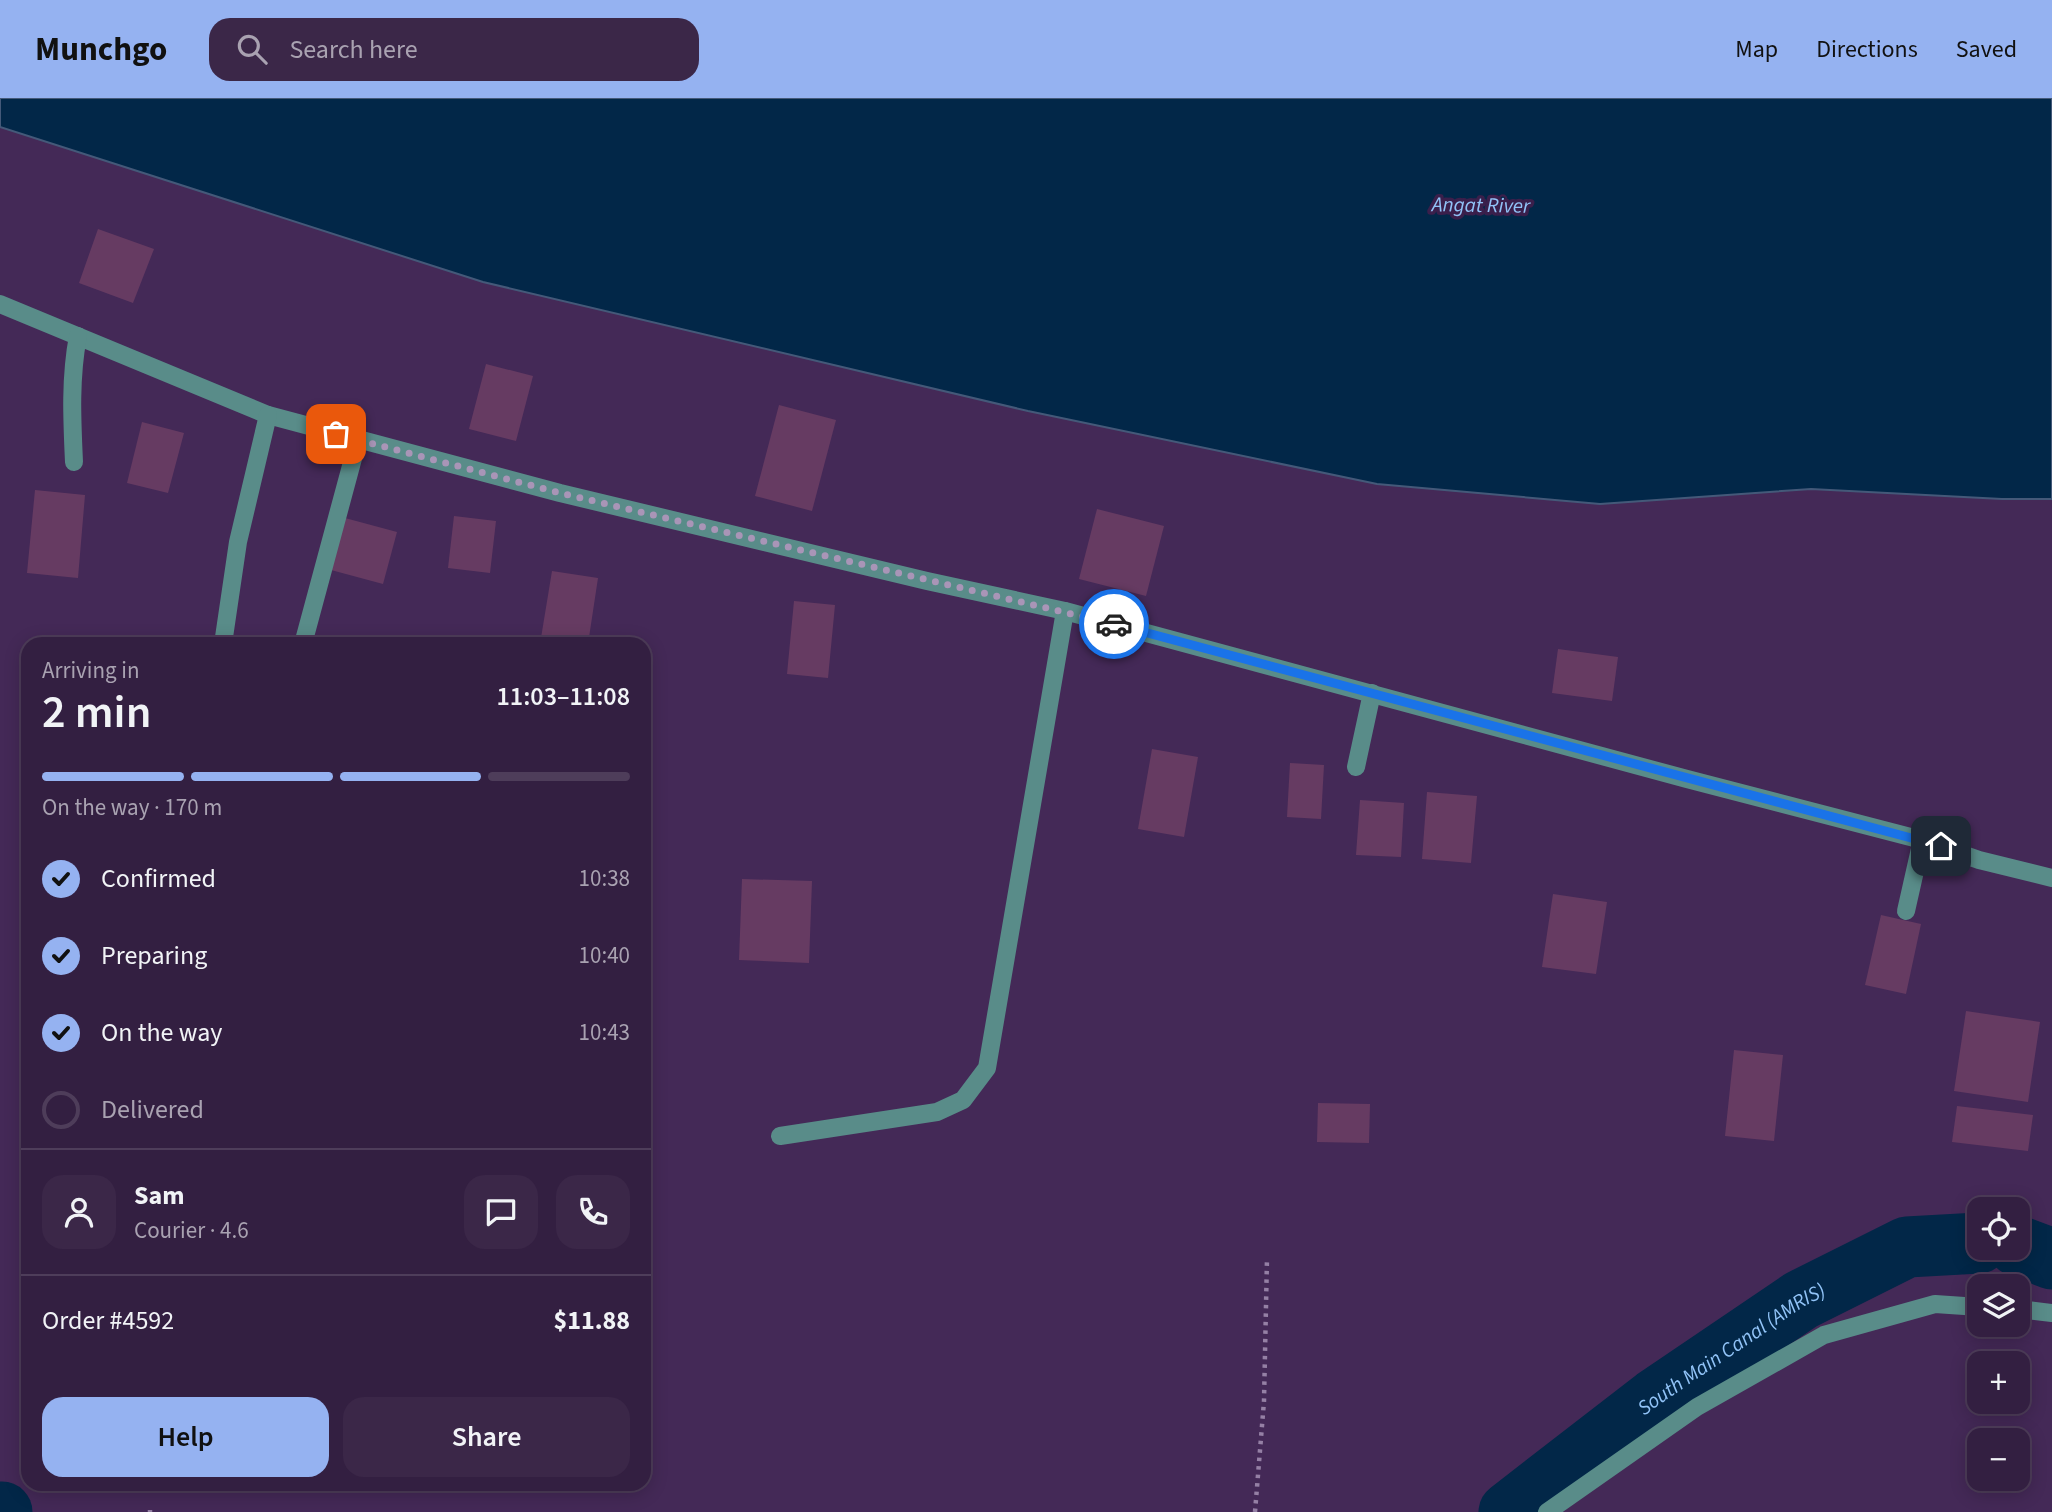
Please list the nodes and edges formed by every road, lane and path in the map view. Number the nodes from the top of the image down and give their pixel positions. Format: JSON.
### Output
{"nodes":[{"id":1,"x":0,"y":304,"type":"edge"},
{"id":2,"x":78,"y":336,"type":"junction"},
{"id":3,"x":268,"y":415,"type":"junction"},
{"id":4,"x":358,"y":440,"type":"junction"},
{"id":5,"x":74,"y":462,"type":"dead end"},
{"id":6,"x":1065,"y":611,"type":"junction"},
{"id":7,"x":224,"y":637,"type":"edge"},
{"id":8,"x":305,"y":637,"type":"edge"},
{"id":9,"x":1372,"y":693,"type":"junction"},
{"id":10,"x":1356,"y":767,"type":"dead end"},
{"id":11,"x":1922,"y":840,"type":"junction"},
{"id":12,"x":2052,"y":878,"type":"edge"},
{"id":13,"x":1906,"y":911,"type":"dead end"},
{"id":14,"x":780,"y":1136,"type":"dead end"},
{"id":15,"x":1267,"y":1258,"type":"dead end"},
{"id":16,"x":1967,"y":1306,"type":"edge"},
{"id":17,"x":2030,"y":1310,"type":"edge"},
{"id":18,"x":2052,"y":1313,"type":"edge"},
{"id":19,"x":1255,"y":1512,"type":"edge"},
{"id":20,"x":1547,"y":1512,"type":"edge"}],
"edges":[{"from":1,"to":2,"type":"street"},
{"from":2,"to":3,"type":"street"},
{"from":2,"to":5,"type":"street"},
{"from":3,"to":4,"type":"street"},
{"from":3,"to":7,"type":"street"},
{"from":4,"to":6,"type":"street"},
{"from":4,"to":8,"type":"street"},
{"from":6,"to":9,"type":"street"},
{"from":6,"to":14,"type":"street"},
{"from":9,"to":10,"type":"street"},
{"from":9,"to":11,"type":"street"},
{"from":11,"to":12,"type":"street"},
{"from":11,"to":13,"type":"street"},
{"from":15,"to":19,"type":"path"},
{"from":16,"to":20,"type":"street"},
{"from":17,"to":18,"type":"street"}]}
